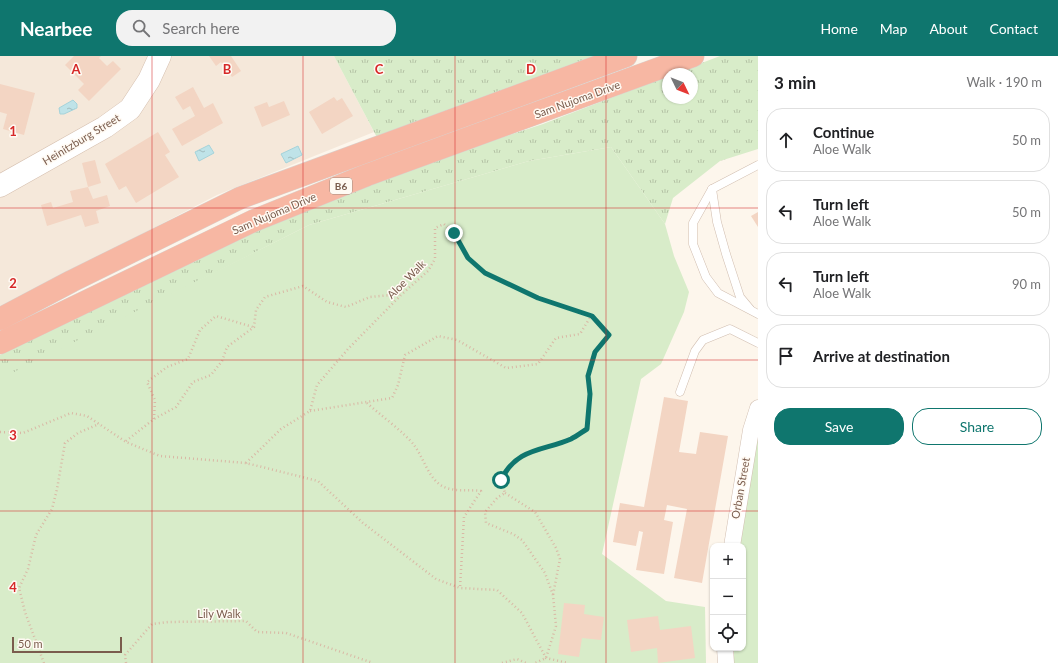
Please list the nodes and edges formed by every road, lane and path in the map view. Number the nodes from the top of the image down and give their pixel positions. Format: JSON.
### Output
{"nodes":[{"id":1,"x":160,"y":56,"type":"edge"},
{"id":2,"x":626,"y":56,"type":"edge"},
{"id":3,"x":693,"y":56,"type":"edge"},
{"id":4,"x":758,"y":165,"type":"edge"},
{"id":5,"x":0,"y":186,"type":"edge"},
{"id":6,"x":712,"y":189,"type":"junction"},
{"id":7,"x":402,"y":294,"type":"junction"},
{"id":8,"x":755,"y":313,"type":"edge"},
{"id":9,"x":592,"y":316,"type":"junction"},
{"id":10,"x":0,"y":319,"type":"edge"},
{"id":11,"x":254,"y":327,"type":"junction"},
{"id":12,"x":0,"y":343,"type":"edge"},
{"id":13,"x":758,"y":343,"type":"edge"},
{"id":14,"x":680,"y":392,"type":"dead end"},
{"id":15,"x":367,"y":403,"type":"junction"},
{"id":16,"x":758,"y":408,"type":"edge"},
{"id":17,"x":310,"y":411,"type":"junction"},
{"id":18,"x":154,"y":419,"type":"junction"},
{"id":19,"x":99,"y":424,"type":"junction"},
{"id":20,"x":0,"y":432,"type":"edge"},
{"id":21,"x":126,"y":442,"type":"junction"},
{"id":22,"x":246,"y":463,"type":"junction"},
{"id":23,"x":505,"y":493,"type":"junction"},
{"id":24,"x":732,"y":543,"type":"edge"},
{"id":25,"x":460,"y":588,"type":"junction"},
{"id":26,"x":553,"y":595,"type":"junction"},
{"id":27,"x":725,"y":651,"type":"edge"},
{"id":28,"x":546,"y":658,"type":"junction"},
{"id":29,"x":44,"y":663,"type":"edge"},
{"id":30,"x":126,"y":663,"type":"edge"},
{"id":31,"x":373,"y":663,"type":"edge"},
{"id":32,"x":502,"y":663,"type":"edge"},
{"id":33,"x":526,"y":663,"type":"edge"},
{"id":34,"x":536,"y":663,"type":"edge"},
{"id":35,"x":568,"y":663,"type":"edge"},
{"id":36,"x":726,"y":663,"type":"edge"}],
"edges":[{"from":1,"to":5,"type":"street","name":"Heinitzburg Street"},
{"from":2,"to":10,"type":"highway","number":"B6"},
{"from":3,"to":12,"type":"highway","name":"Sam Nujoma Drive","number":"B6"},
{"from":4,"to":6,"type":"lane"},
{"from":6,"to":8,"type":"lane"},
{"from":6,"to":8,"type":"lane"},
{"from":7,"to":9,"type":"path","name":"Aloe Walk"},
{"from":7,"to":11,"type":"path"},
{"from":7,"to":17,"type":"path","name":"Aloe Walk"},
{"from":9,"to":15,"type":"path"},
{"from":9,"to":23,"type":"path","name":"Aloe Walk"},
{"from":11,"to":18,"type":"path"},
{"from":11,"to":18,"type":"path"},
{"from":13,"to":14,"type":"lane"},
{"from":15,"to":17,"type":"path"},
{"from":15,"to":25,"type":"path"},
{"from":16,"to":24,"type":"street","name":"Orban Street"},
{"from":17,"to":22,"type":"path"},
{"from":18,"to":21,"type":"path"},
{"from":19,"to":20,"type":"path"},
{"from":19,"to":21,"type":"path"},
{"from":19,"to":29,"type":"path"},
{"from":21,"to":22,"type":"path"},
{"from":22,"to":25,"type":"path"},
{"from":23,"to":26,"type":"path"},
{"from":23,"to":26,"type":"path"},
{"from":25,"to":28,"type":"path"},
{"from":26,"to":28,"type":"path"},
{"from":27,"to":36,"type":"street"},
{"from":28,"to":34,"type":"path"},
{"from":28,"to":35,"type":"path"},
{"from":30,"to":31,"type":"path","name":"Lily Walk"},
{"from":32,"to":33,"type":"path"}]}
